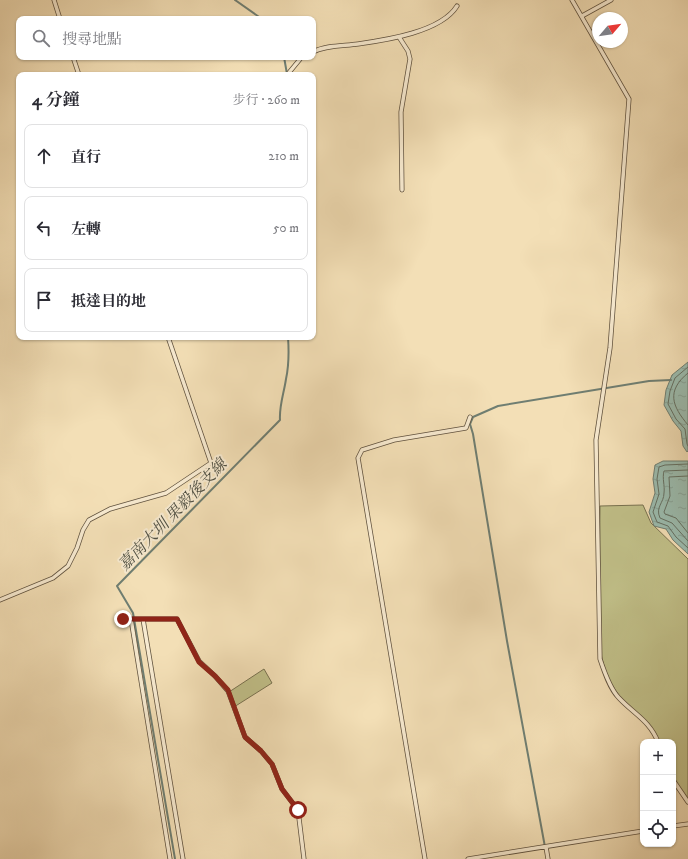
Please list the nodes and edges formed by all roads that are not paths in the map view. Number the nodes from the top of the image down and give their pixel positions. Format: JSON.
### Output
{"nodes":[{"id":1,"x":54,"y":0,"type":"edge"},
{"id":2,"x":572,"y":0,"type":"edge"},
{"id":3,"x":611,"y":0,"type":"edge"},
{"id":4,"x":457,"y":6,"type":"dead end"},
{"id":5,"x":59,"y":16,"type":"edge"},
{"id":6,"x":582,"y":16,"type":"junction"},
{"id":7,"x":399,"y":37,"type":"junction"},
{"id":8,"x":316,"y":50,"type":"edge"},
{"id":9,"x":74,"y":60,"type":"edge"},
{"id":10,"x":299,"y":60,"type":"edge"},
{"id":11,"x":78,"y":72,"type":"edge"},
{"id":12,"x":289,"y":72,"type":"edge"},
{"id":13,"x":402,"y":190,"type":"dead end"},
{"id":14,"x":169,"y":340,"type":"edge"},
{"id":15,"x":470,"y":416,"type":"dead end"},
{"id":16,"x":0,"y":600,"type":"edge"},
{"id":17,"x":123,"y":619,"type":"dead end"},
{"id":18,"x":131,"y":619,"type":"junction"},
{"id":19,"x":143,"y":619,"type":"junction"},
{"id":20,"x":657,"y":739,"type":"edge"},
{"id":21,"x":676,"y":784,"type":"edge"},
{"id":22,"x":688,"y":802,"type":"edge"},
{"id":23,"x":688,"y":824,"type":"edge"},
{"id":24,"x":676,"y":826,"type":"edge"},
{"id":25,"x":640,"y":831,"type":"edge"},
{"id":26,"x":546,"y":847,"type":"junction"},
{"id":27,"x":170,"y":859,"type":"edge"},
{"id":28,"x":183,"y":859,"type":"edge"},
{"id":29,"x":304,"y":859,"type":"edge"},
{"id":30,"x":425,"y":859,"type":"edge"},
{"id":31,"x":468,"y":859,"type":"edge"},
{"id":32,"x":548,"y":859,"type":"edge"}],
"edges":[{"from":1,"to":5,"type":"lane"},
{"from":2,"to":6,"type":"lane"},
{"from":3,"to":6,"type":"lane"},
{"from":4,"to":7,"type":"lane"},
{"from":6,"to":20,"type":"lane"},
{"from":7,"to":8,"type":"lane"},
{"from":7,"to":13,"type":"lane"},
{"from":9,"to":11,"type":"lane"},
{"from":10,"to":12,"type":"lane"},
{"from":14,"to":16,"type":"lane"},
{"from":15,"to":30,"type":"lane"},
{"from":17,"to":18,"type":"lane"},
{"from":18,"to":19,"type":"lane"},
{"from":18,"to":27,"type":"lane"},
{"from":19,"to":28,"type":"lane"},
{"from":19,"to":29,"type":"lane"},
{"from":21,"to":22,"type":"lane"},
{"from":23,"to":24,"type":"lane"},
{"from":25,"to":26,"type":"lane"},
{"from":26,"to":31,"type":"lane"},
{"from":26,"to":32,"type":"lane"}]}
